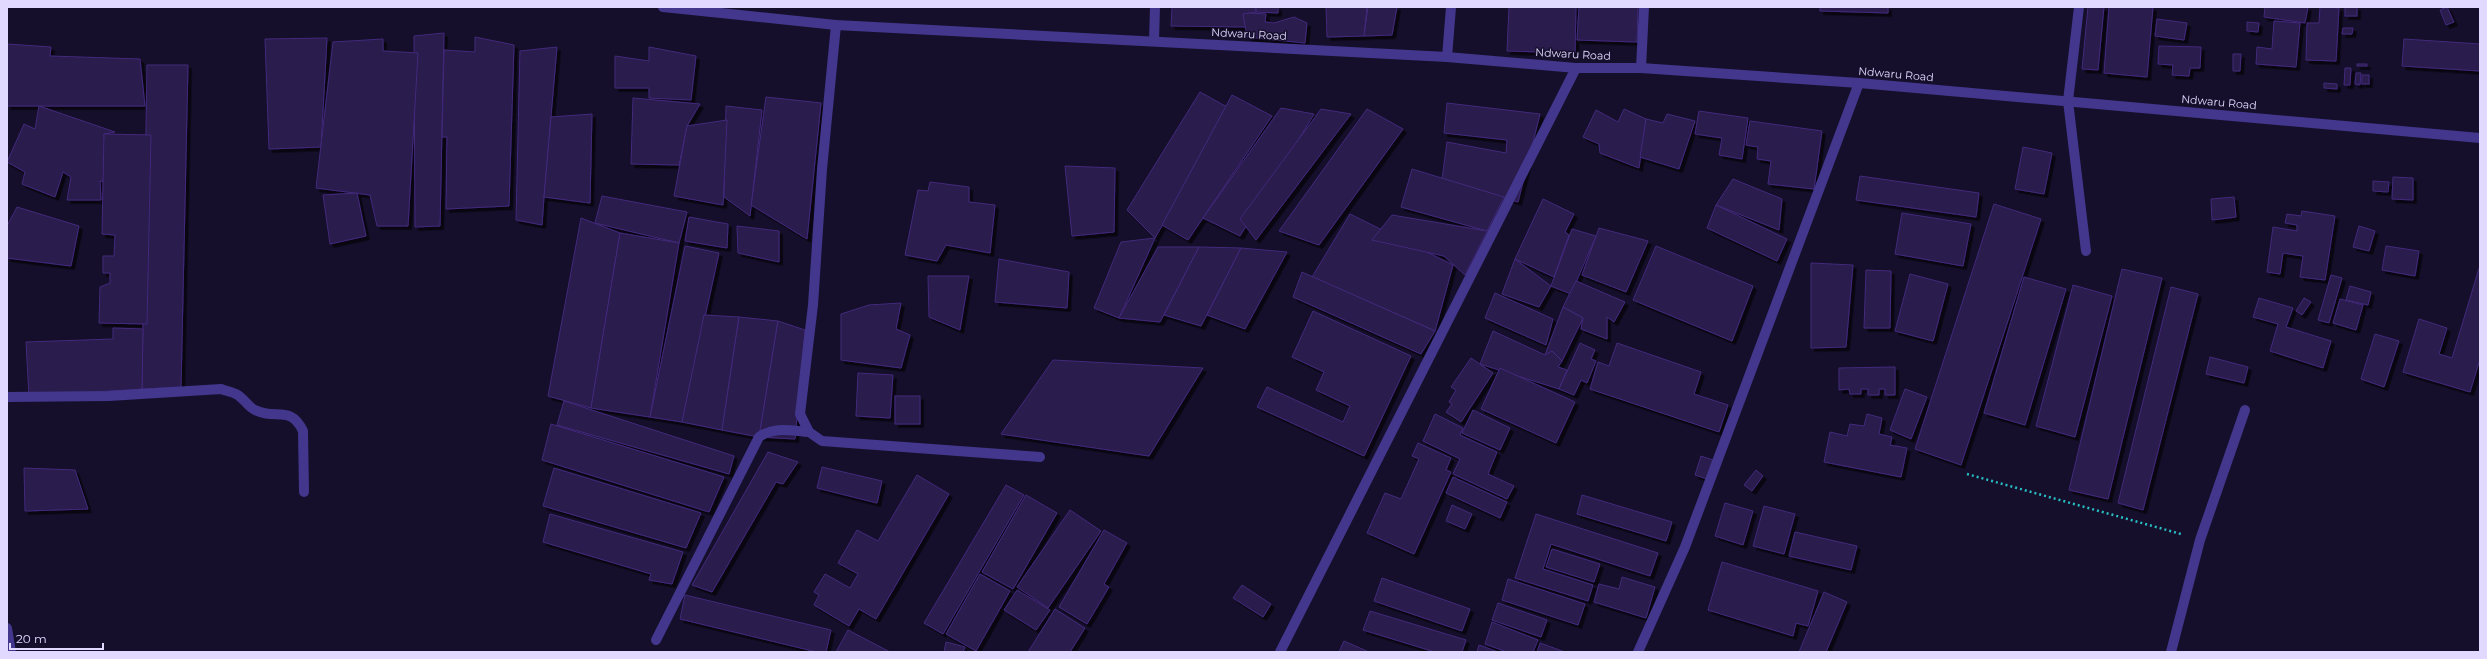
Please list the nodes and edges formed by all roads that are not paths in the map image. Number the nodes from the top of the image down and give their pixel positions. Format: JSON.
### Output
{"nodes":[{"id":1,"x":663,"y":7,"type":"edge"},
{"id":2,"x":1155,"y":7,"type":"edge"},
{"id":3,"x":1451,"y":7,"type":"edge"},
{"id":4,"x":1644,"y":7,"type":"edge"},
{"id":5,"x":2079,"y":7,"type":"edge"},
{"id":6,"x":769,"y":12,"type":"edge"},
{"id":7,"x":836,"y":25,"type":"junction"},
{"id":8,"x":1154,"y":40,"type":"junction"},
{"id":9,"x":1447,"y":57,"type":"junction"},
{"id":10,"x":1576,"y":68,"type":"junction"},
{"id":11,"x":1641,"y":68,"type":"junction"},
{"id":12,"x":1859,"y":83,"type":"junction"},
{"id":13,"x":2068,"y":101,"type":"junction"},
{"id":14,"x":2480,"y":138,"type":"edge"},
{"id":15,"x":2086,"y":251,"type":"dead end"},
{"id":16,"x":7,"y":397,"type":"edge"},
{"id":17,"x":2245,"y":410,"type":"dead end"},
{"id":18,"x":809,"y":432,"type":"junction"},
{"id":19,"x":1040,"y":457,"type":"dead end"},
{"id":20,"x":304,"y":492,"type":"dead end"},
{"id":21,"x":7,"y":628,"type":"edge"},
{"id":22,"x":656,"y":640,"type":"dead end"},
{"id":23,"x":11,"y":652,"type":"edge"},
{"id":24,"x":1280,"y":652,"type":"edge"},
{"id":25,"x":1638,"y":652,"type":"edge"},
{"id":26,"x":2171,"y":652,"type":"edge"}],
"edges":[{"from":1,"to":6,"type":"street","name":"Ndwaru Road"},
{"from":2,"to":8,"type":"street"},
{"from":3,"to":9,"type":"street"},
{"from":4,"to":11,"type":"street"},
{"from":5,"to":13,"type":"street"},
{"from":6,"to":7,"type":"street","name":"Ndwaru Road"},
{"from":7,"to":8,"type":"street","name":"Ndwaru Road"},
{"from":7,"to":18,"type":"street"},
{"from":8,"to":9,"type":"street","name":"Ndwaru Road"},
{"from":9,"to":10,"type":"street","name":"Ndwaru Road"},
{"from":10,"to":11,"type":"street","name":"Ndwaru Road"},
{"from":10,"to":24,"type":"street"},
{"from":11,"to":12,"type":"street","name":"Ndwaru Road"},
{"from":12,"to":13,"type":"street","name":"Ndwaru Road"},
{"from":12,"to":25,"type":"street"},
{"from":13,"to":14,"type":"street","name":"Ndwaru Road"},
{"from":13,"to":15,"type":"street"},
{"from":16,"to":20,"type":"street"},
{"from":17,"to":26,"type":"street"},
{"from":18,"to":19,"type":"street"},
{"from":18,"to":22,"type":"street"},
{"from":21,"to":23,"type":"street"}]}
